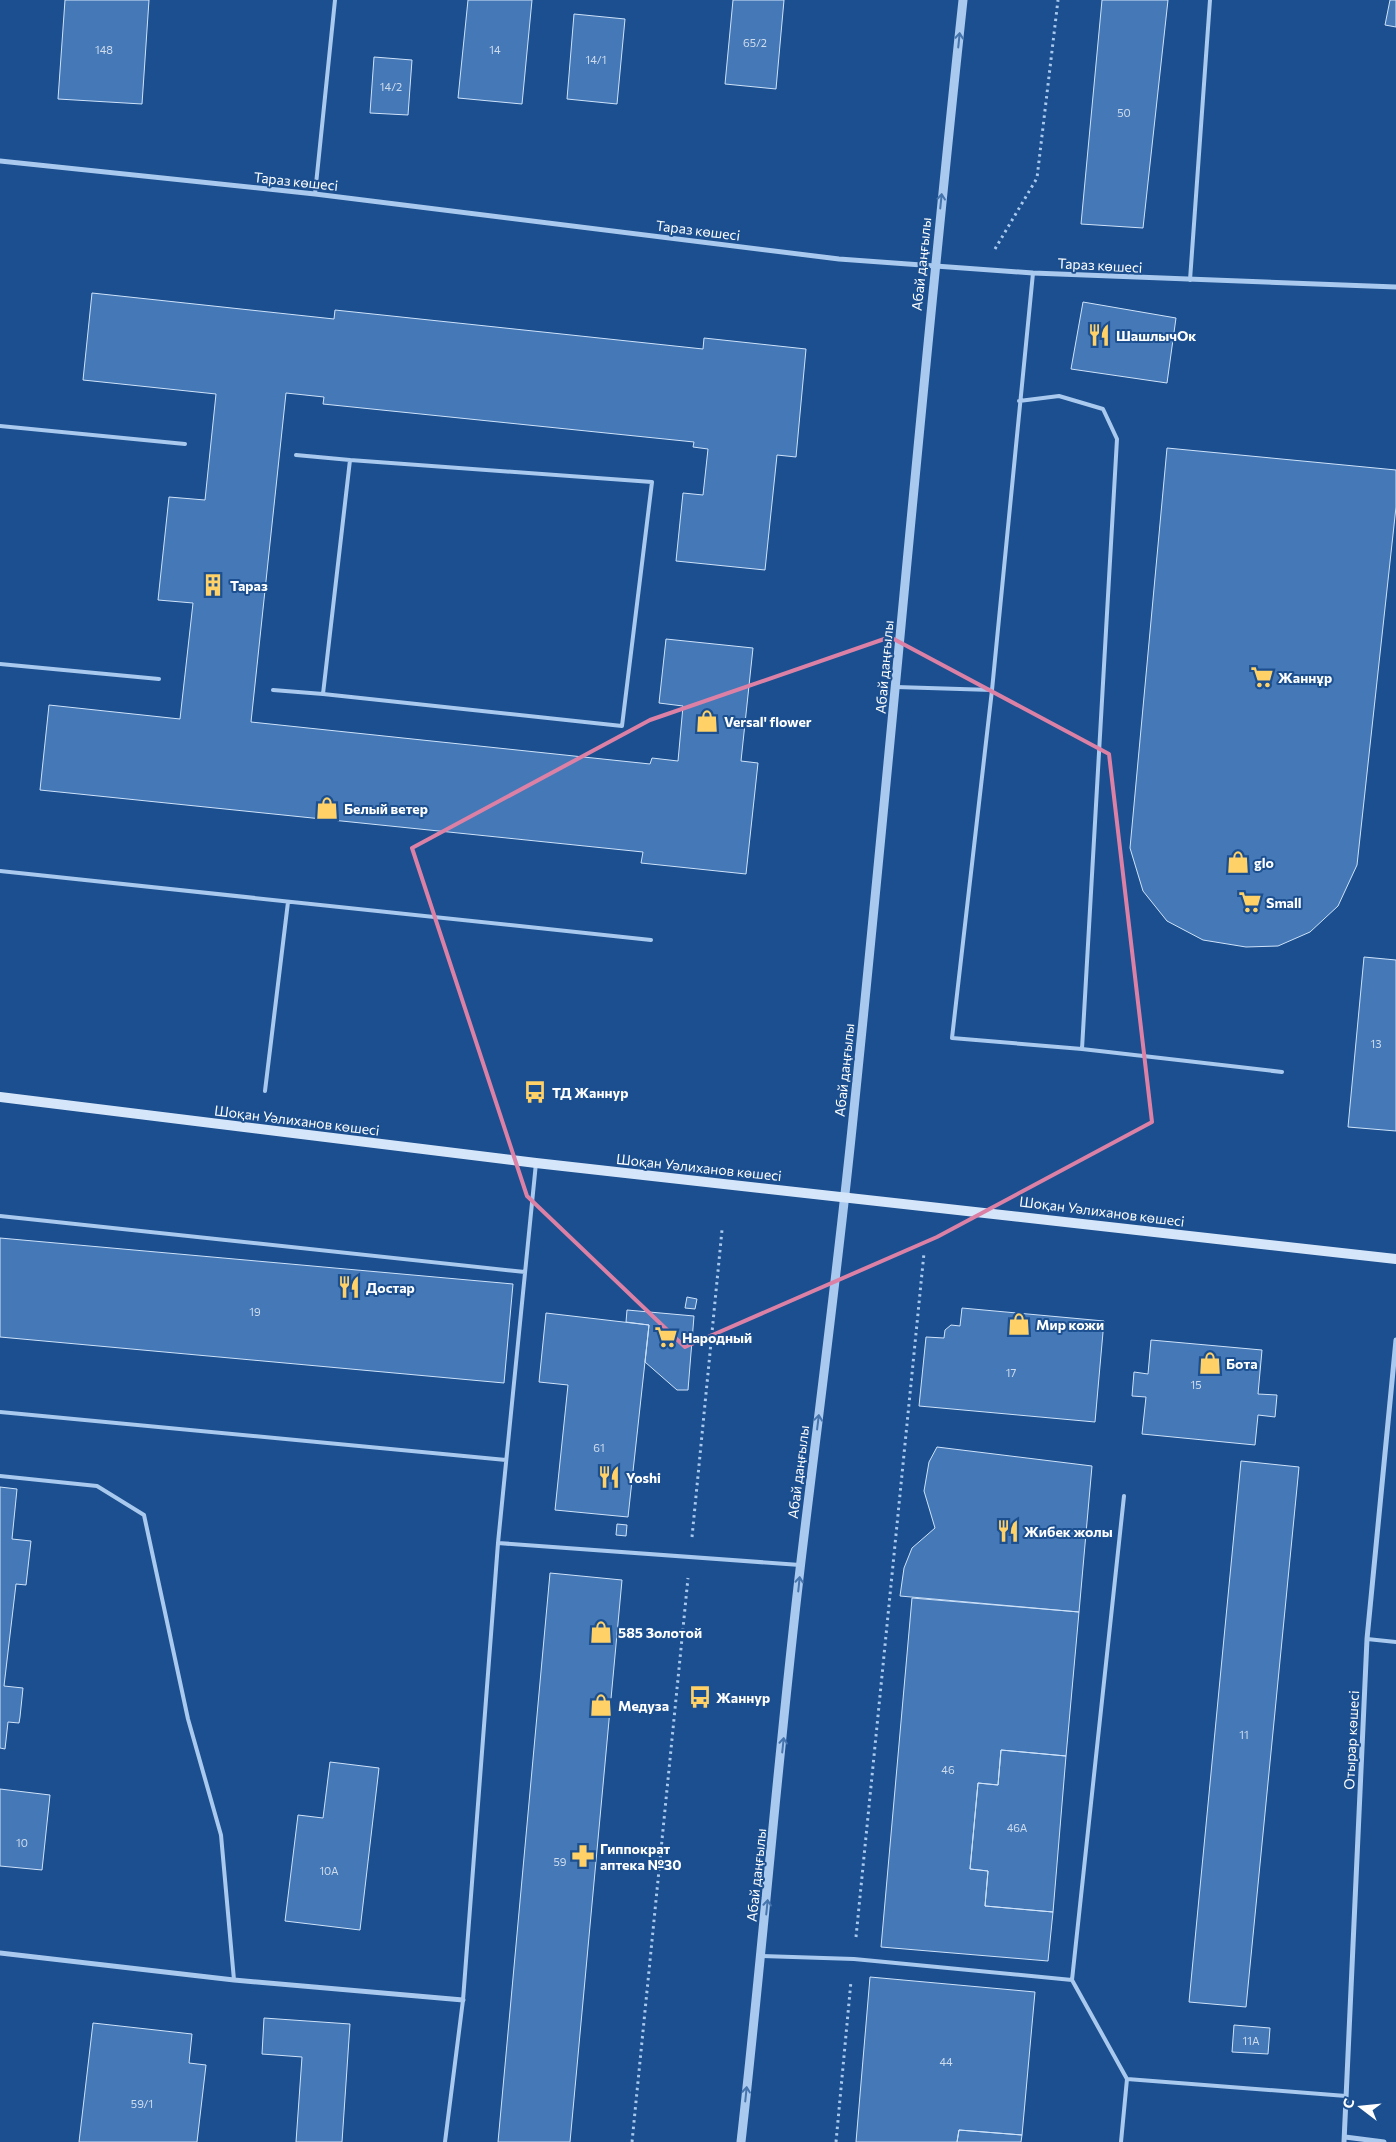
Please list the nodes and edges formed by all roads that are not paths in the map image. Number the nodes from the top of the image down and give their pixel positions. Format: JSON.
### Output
{"nodes":[{"id":1,"x":335,"y":0,"type":"edge"},
{"id":2,"x":963,"y":0,"type":"edge"},
{"id":3,"x":1210,"y":0,"type":"edge"},
{"id":4,"x":0,"y":161,"type":"edge"},
{"id":5,"x":315,"y":194,"type":"junction"},
{"id":6,"x":934,"y":267,"type":"junction"},
{"id":7,"x":1033,"y":273,"type":"junction"},
{"id":8,"x":1190,"y":280,"type":"junction"},
{"id":9,"x":1396,"y":287,"type":"edge"},
{"id":10,"x":1019,"y":401,"type":"junction"},
{"id":11,"x":0,"y":426,"type":"edge"},
{"id":12,"x":185,"y":444,"type":"dead end"},
{"id":13,"x":296,"y":455,"type":"dead end"},
{"id":14,"x":350,"y":460,"type":"junction"},
{"id":15,"x":0,"y":664,"type":"edge"},
{"id":16,"x":159,"y":679,"type":"dead end"},
{"id":17,"x":896,"y":687,"type":"junction"},
{"id":18,"x":272,"y":690,"type":"dead end"},
{"id":19,"x":992,"y":690,"type":"junction"},
{"id":20,"x":323,"y":694,"type":"junction"},
{"id":21,"x":0,"y":871,"type":"edge"},
{"id":22,"x":288,"y":902,"type":"junction"},
{"id":23,"x":651,"y":940,"type":"dead end"},
{"id":24,"x":1082,"y":1049,"type":"junction"},
{"id":25,"x":1282,"y":1072,"type":"dead end"},
{"id":26,"x":265,"y":1091,"type":"dead end"},
{"id":27,"x":0,"y":1097,"type":"edge"},
{"id":28,"x":536,"y":1163,"type":"junction"},
{"id":29,"x":845,"y":1196,"type":"junction"},
{"id":30,"x":0,"y":1216,"type":"edge"},
{"id":31,"x":1396,"y":1259,"type":"edge"},
{"id":32,"x":525,"y":1272,"type":"junction"},
{"id":33,"x":1396,"y":1340,"type":"edge"},
{"id":34,"x":0,"y":1412,"type":"edge"},
{"id":35,"x":506,"y":1460,"type":"junction"},
{"id":36,"x":0,"y":1476,"type":"edge"},
{"id":37,"x":1124,"y":1496,"type":"dead end"},
{"id":38,"x":498,"y":1543,"type":"junction"},
{"id":39,"x":800,"y":1565,"type":"junction"},
{"id":40,"x":1367,"y":1639,"type":"junction"},
{"id":41,"x":1396,"y":1642,"type":"edge"},
{"id":42,"x":0,"y":1953,"type":"edge"},
{"id":43,"x":762,"y":1956,"type":"junction"},
{"id":44,"x":234,"y":1980,"type":"junction"},
{"id":45,"x":1072,"y":1980,"type":"junction"},
{"id":46,"x":463,"y":2000,"type":"junction"},
{"id":47,"x":1127,"y":2079,"type":"junction"},
{"id":48,"x":1347,"y":2096,"type":"junction"},
{"id":49,"x":1344,"y":2140,"type":"edge"},
{"id":50,"x":444,"y":2142,"type":"edge"},
{"id":51,"x":741,"y":2142,"type":"edge"},
{"id":52,"x":1121,"y":2142,"type":"edge"},
{"id":53,"x":1384,"y":2142,"type":"edge"}],
"edges":[{"from":1,"to":5,"type":"lane"},
{"from":6,"to":2,"type":"street","name":"Абай даңғылы","one_way":true},
{"from":3,"to":8,"type":"lane"},
{"from":4,"to":5,"type":"street","name":"Тараз көшесі"},
{"from":5,"to":6,"type":"street","name":"Тараз көшесі"},
{"from":6,"to":7,"type":"street","name":"Тараз көшесі"},
{"from":6,"to":17,"type":"street","name":"Абай даңғылы"},
{"from":7,"to":8,"type":"street","name":"Тараз көшесі"},
{"from":7,"to":10,"type":"lane"},
{"from":8,"to":9,"type":"street","name":"Тараз көшесі"},
{"from":10,"to":19,"type":"lane"},
{"from":10,"to":24,"type":"lane"},
{"from":11,"to":12,"type":"lane"},
{"from":13,"to":14,"type":"lane"},
{"from":14,"to":20,"type":"lane"},
{"from":14,"to":20,"type":"lane"},
{"from":15,"to":16,"type":"lane"},
{"from":17,"to":19,"type":"lane"},
{"from":17,"to":29,"type":"street","name":"Абай даңғылы"},
{"from":18,"to":20,"type":"lane"},
{"from":19,"to":24,"type":"lane"},
{"from":21,"to":22,"type":"lane"},
{"from":22,"to":23,"type":"lane"},
{"from":22,"to":26,"type":"lane"},
{"from":24,"to":25,"type":"lane"},
{"from":27,"to":28,"type":"main road","name":"Шоқан Уәлиханов көшесі"},
{"from":28,"to":29,"type":"main road","name":"Шоқан Уәлиханов көшесі"},
{"from":28,"to":32,"type":"lane"},
{"from":29,"to":31,"type":"main road","name":"Шоқан Уәлиханов көшесі"},
{"from":39,"to":29,"type":"street","name":"Абай даңғылы","one_way":true},
{"from":30,"to":32,"type":"lane"},
{"from":32,"to":35,"type":"lane"},
{"from":33,"to":40,"type":"street","name":"Отырар көшесі"},
{"from":34,"to":35,"type":"lane"},
{"from":35,"to":38,"type":"lane"},
{"from":36,"to":44,"type":"lane"},
{"from":37,"to":45,"type":"lane"},
{"from":38,"to":39,"type":"lane"},
{"from":38,"to":46,"type":"lane"},
{"from":43,"to":39,"type":"street","name":"Абай даңғылы","one_way":true},
{"from":40,"to":41,"type":"lane"},
{"from":40,"to":48,"type":"street","name":"Отырар көшесі"},
{"from":42,"to":44,"type":"street"},
{"from":43,"to":45,"type":"lane"},
{"from":51,"to":43,"type":"street","name":"Абай даңғылы","one_way":true},
{"from":44,"to":46,"type":"street"},
{"from":45,"to":47,"type":"lane"},
{"from":46,"to":50,"type":"lane"},
{"from":47,"to":48,"type":"lane"},
{"from":47,"to":52,"type":"lane"},
{"from":48,"to":49,"type":"street","name":"Отырар көшесі"},
{"from":49,"to":53,"type":"street"}]}
